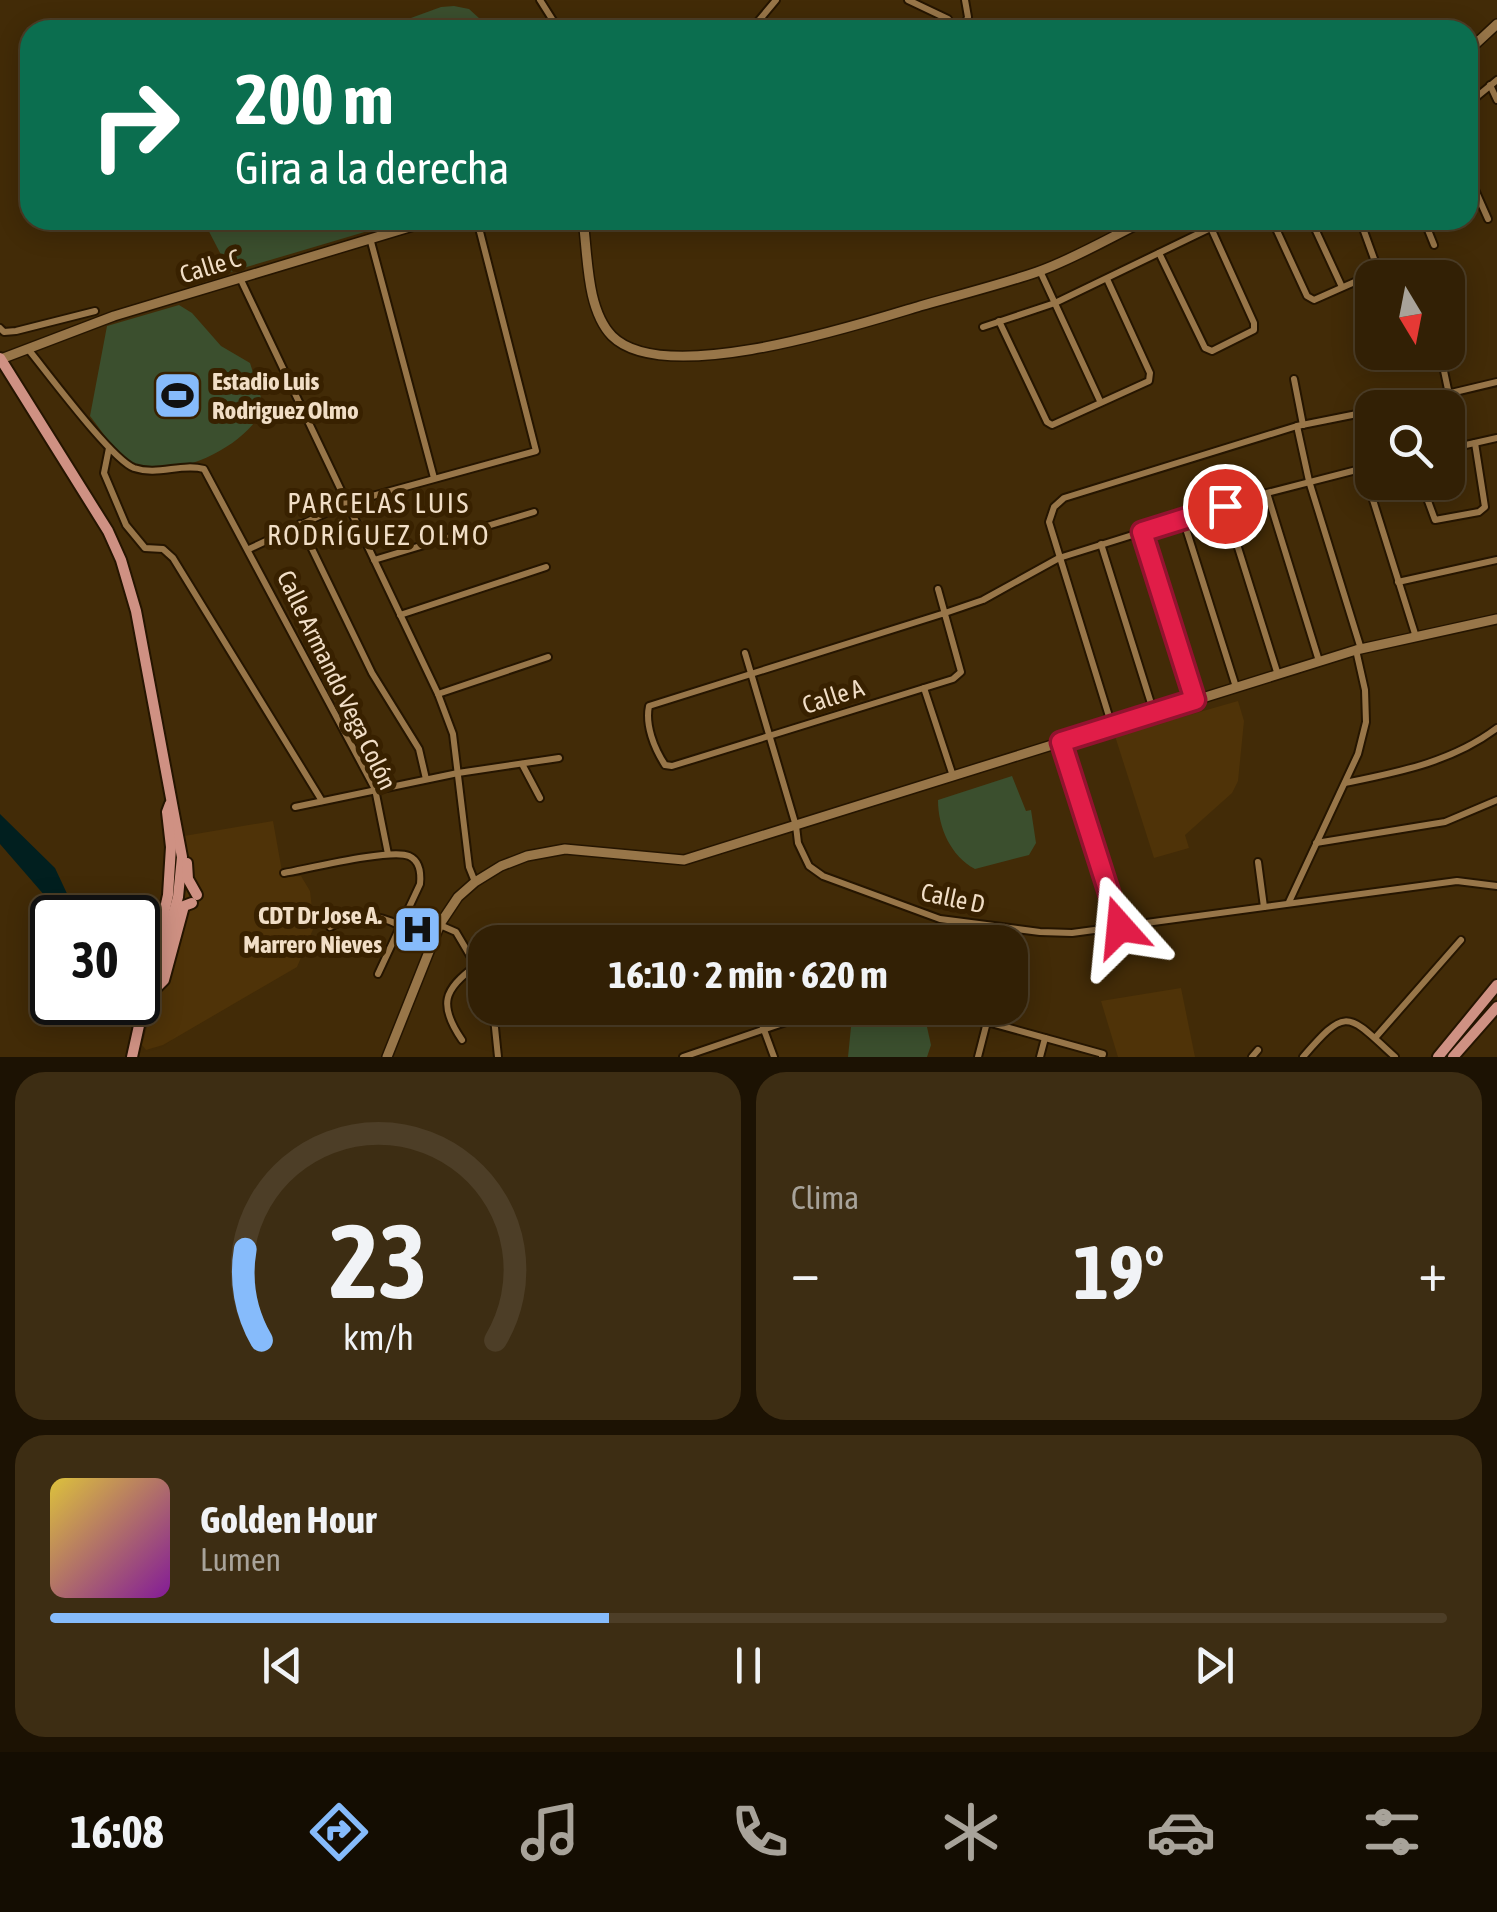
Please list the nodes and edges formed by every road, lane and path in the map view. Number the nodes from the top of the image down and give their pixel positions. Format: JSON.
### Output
{"nodes":[{"id":1,"x":776,"y":0,"type":"edge"},
{"id":2,"x":908,"y":0,"type":"edge"},
{"id":3,"x":759,"y":20,"type":"edge"},
{"id":4,"x":948,"y":20,"type":"edge"},
{"id":5,"x":1497,"y":24,"type":"edge"},
{"id":6,"x":1478,"y":42,"type":"edge"},
{"id":7,"x":1494,"y":83,"type":"edge"},
{"id":8,"x":1497,"y":100,"type":"edge"},
{"id":9,"x":1478,"y":196,"type":"edge"},
{"id":10,"x":1488,"y":219,"type":"dead end"},
{"id":11,"x":398,"y":230,"type":"edge"},
{"id":12,"x":481,"y":230,"type":"edge"},
{"id":13,"x":584,"y":230,"type":"edge"},
{"id":14,"x":1125,"y":230,"type":"edge"},
{"id":15,"x":1207,"y":230,"type":"edge"},
{"id":16,"x":1212,"y":230,"type":"edge"},
{"id":17,"x":1277,"y":230,"type":"edge"},
{"id":18,"x":1316,"y":230,"type":"edge"},
{"id":19,"x":1364,"y":230,"type":"edge"},
{"id":20,"x":1428,"y":230,"type":"edge"},
{"id":21,"x":370,"y":238,"type":"junction"},
{"id":22,"x":1434,"y":244,"type":"dead end"},
{"id":23,"x":1159,"y":253,"type":"junction"},
{"id":24,"x":1040,"y":271,"type":"junction"},
{"id":25,"x":240,"y":278,"type":"junction"},
{"id":26,"x":1107,"y":279,"type":"junction"},
{"id":27,"x":1342,"y":287,"type":"junction"},
{"id":28,"x":1055,"y":302,"type":"junction"},
{"id":29,"x":96,"y":311,"type":"dead end"},
{"id":30,"x":999,"y":321,"type":"junction"},
{"id":31,"x":983,"y":327,"type":"dead end"},
{"id":32,"x":0,"y":328,"type":"edge"},
{"id":33,"x":28,"y":349,"type":"junction"},
{"id":34,"x":1,"y":358,"type":"edge"},
{"id":35,"x":1294,"y":379,"type":"dead end"},
{"id":36,"x":1497,"y":382,"type":"edge"},
{"id":37,"x":1464,"y":390,"type":"edge"},
{"id":38,"x":1100,"y":401,"type":"junction"},
{"id":39,"x":1355,"y":414,"type":"edge"},
{"id":40,"x":1300,"y":425,"type":"junction"},
{"id":41,"x":1497,"y":438,"type":"edge"},
{"id":42,"x":1475,"y":443,"type":"junction"},
{"id":43,"x":1465,"y":445,"type":"edge"},
{"id":44,"x":110,"y":447,"type":"junction"},
{"id":45,"x":1355,"y":470,"type":"edge"},
{"id":46,"x":434,"y":478,"type":"junction"},
{"id":47,"x":1309,"y":480,"type":"junction"},
{"id":48,"x":1267,"y":493,"type":"junction"},
{"id":49,"x":1372,"y":500,"type":"edge"},
{"id":50,"x":1428,"y":500,"type":"edge"},
{"id":51,"x":346,"y":503,"type":"junction"},
{"id":52,"x":1225,"y":506,"type":"junction"},
{"id":53,"x":534,"y":512,"type":"dead end"},
{"id":54,"x":1183,"y":519,"type":"junction"},
{"id":55,"x":300,"y":524,"type":"junction"},
{"id":56,"x":1142,"y":532,"type":"junction"},
{"id":57,"x":1101,"y":544,"type":"junction"},
{"id":58,"x":249,"y":549,"type":"junction"},
{"id":59,"x":1059,"y":558,"type":"junction"},
{"id":60,"x":374,"y":560,"type":"junction"},
{"id":61,"x":1497,"y":560,"type":"edge"},
{"id":62,"x":546,"y":568,"type":"dead end"},
{"id":63,"x":1398,"y":582,"type":"junction"},
{"id":64,"x":938,"y":589,"type":"dead end"},
{"id":65,"x":945,"y":613,"type":"junction"},
{"id":66,"x":400,"y":614,"type":"junction"},
{"id":67,"x":1497,"y":619,"type":"edge"},
{"id":68,"x":1416,"y":636,"type":"junction"},
{"id":69,"x":1359,"y":649,"type":"junction"},
{"id":70,"x":745,"y":652,"type":"dead end"},
{"id":71,"x":548,"y":657,"type":"dead end"},
{"id":72,"x":1320,"y":662,"type":"junction"},
{"id":73,"x":751,"y":673,"type":"junction"},
{"id":74,"x":1278,"y":674,"type":"junction"},
{"id":75,"x":924,"y":688,"type":"junction"},
{"id":76,"x":1236,"y":688,"type":"junction"},
{"id":77,"x":438,"y":694,"type":"junction"},
{"id":78,"x":1195,"y":700,"type":"junction"},
{"id":79,"x":1154,"y":713,"type":"junction"},
{"id":80,"x":1112,"y":726,"type":"junction"},
{"id":81,"x":1497,"y":728,"type":"edge"},
{"id":82,"x":770,"y":737,"type":"junction"},
{"id":83,"x":1061,"y":742,"type":"junction"},
{"id":84,"x":559,"y":758,"type":"dead end"},
{"id":85,"x":522,"y":764,"type":"junction"},
{"id":86,"x":458,"y":773,"type":"junction"},
{"id":87,"x":953,"y":776,"type":"junction"},
{"id":88,"x":426,"y":779,"type":"junction"},
{"id":89,"x":1344,"y":784,"type":"junction"},
{"id":90,"x":375,"y":789,"type":"junction"},
{"id":91,"x":540,"y":798,"type":"dead end"},
{"id":92,"x":1497,"y":800,"type":"edge"},
{"id":93,"x":322,"y":801,"type":"junction"},
{"id":94,"x":170,"y":804,"type":"junction"},
{"id":95,"x":294,"y":807,"type":"dead end"},
{"id":96,"x":796,"y":826,"type":"junction"},
{"id":97,"x":1316,"y":842,"type":"junction"},
{"id":98,"x":181,"y":846,"type":"junction"},
{"id":99,"x":388,"y":854,"type":"junction"},
{"id":100,"x":1258,"y":862,"type":"dead end"},
{"id":101,"x":284,"y":873,"type":"dead end"},
{"id":102,"x":475,"y":882,"type":"junction"},
{"id":103,"x":1497,"y":886,"type":"edge"},
{"id":104,"x":1289,"y":904,"type":"junction"},
{"id":105,"x":1264,"y":907,"type":"junction"},
{"id":106,"x":408,"y":910,"type":"junction"},
{"id":107,"x":440,"y":924,"type":"junction"},
{"id":108,"x":401,"y":926,"type":"junction"},
{"id":109,"x":330,"y":927,"type":"dead end"},
{"id":110,"x":1120,"y":927,"type":"junction"},
{"id":111,"x":160,"y":929,"type":"edge"},
{"id":112,"x":1460,"y":940,"type":"dead end"},
{"id":113,"x":468,"y":951,"type":"edge"},
{"id":114,"x":160,"y":965,"type":"edge"},
{"id":115,"x":468,"y":972,"type":"edge"},
{"id":116,"x":378,"y":974,"type":"dead end"},
{"id":117,"x":160,"y":983,"type":"edge"},
{"id":118,"x":1497,"y":986,"type":"edge"},
{"id":119,"x":1497,"y":1007,"type":"edge"},
{"id":120,"x":140,"y":1025,"type":"edge"},
{"id":121,"x":495,"y":1025,"type":"edge"},
{"id":122,"x":762,"y":1025,"type":"edge"},
{"id":123,"x":776,"y":1025,"type":"edge"},
{"id":124,"x":986,"y":1025,"type":"edge"},
{"id":125,"x":998,"y":1025,"type":"edge"},
{"id":126,"x":764,"y":1029,"type":"junction"},
{"id":127,"x":1045,"y":1038,"type":"junction"},
{"id":128,"x":1374,"y":1038,"type":"junction"},
{"id":129,"x":462,"y":1040,"type":"dead end"},
{"id":130,"x":1258,"y":1050,"type":"dead end"},
{"id":131,"x":708,"y":1053,"type":"edge"},
{"id":132,"x":1102,"y":1055,"type":"edge"},
{"id":133,"x":132,"y":1057,"type":"edge"},
{"id":134,"x":387,"y":1057,"type":"edge"},
{"id":135,"x":498,"y":1057,"type":"edge"},
{"id":136,"x":683,"y":1057,"type":"edge"},
{"id":137,"x":774,"y":1057,"type":"edge"},
{"id":138,"x":978,"y":1057,"type":"edge"},
{"id":139,"x":1040,"y":1057,"type":"edge"},
{"id":140,"x":1252,"y":1057,"type":"edge"},
{"id":141,"x":1303,"y":1057,"type":"edge"},
{"id":142,"x":1395,"y":1057,"type":"edge"},
{"id":143,"x":1438,"y":1057,"type":"edge"},
{"id":144,"x":1454,"y":1057,"type":"edge"}],
"edges":[{"from":1,"to":3,"type":"street"},
{"from":2,"to":4,"type":"street"},
{"from":5,"to":6,"type":"street"},
{"from":7,"to":8,"type":"street"},
{"from":9,"to":10,"type":"street"},
{"from":11,"to":21,"type":"street","name":"Calle C"},
{"from":12,"to":46,"type":"street"},
{"from":13,"to":24,"type":"street"},
{"from":14,"to":24,"type":"street"},
{"from":15,"to":23,"type":"street"},
{"from":16,"to":23,"type":"street"},
{"from":17,"to":27,"type":"street"},
{"from":18,"to":27,"type":"street"},
{"from":19,"to":27,"type":"street"},
{"from":20,"to":22,"type":"street"},
{"from":21,"to":25,"type":"street","name":"Calle C"},
{"from":21,"to":46,"type":"street"},
{"from":23,"to":26,"type":"street"},
{"from":24,"to":28,"type":"street"},
{"from":25,"to":33,"type":"street","name":"Calle C"},
{"from":25,"to":51,"type":"street"},
{"from":26,"to":28,"type":"street"},
{"from":26,"to":38,"type":"street"},
{"from":28,"to":30,"type":"street"},
{"from":28,"to":38,"type":"street"},
{"from":29,"to":32,"type":"street"},
{"from":30,"to":31,"type":"street"},
{"from":30,"to":38,"type":"street"},
{"from":33,"to":34,"type":"street","name":"Calle C"},
{"from":33,"to":44,"type":"street","name":"Calle Armando Vega Colón"},
{"from":34,"to":94,"type":"main road"},
{"from":35,"to":40,"type":"street"},
{"from":36,"to":37,"type":"street"},
{"from":39,"to":40,"type":"street"},
{"from":40,"to":47,"type":"street"},
{"from":40,"to":59,"type":"street"},
{"from":41,"to":42,"type":"street"},
{"from":42,"to":43,"type":"street"},
{"from":42,"to":50,"type":"street"},
{"from":44,"to":58,"type":"street","name":"Calle Armando Vega Colón"},
{"from":44,"to":93,"type":"street"},
{"from":45,"to":47,"type":"street"},
{"from":46,"to":51,"type":"street"},
{"from":47,"to":48,"type":"street"},
{"from":47,"to":69,"type":"street"},
{"from":48,"to":52,"type":"street"},
{"from":48,"to":72,"type":"street"},
{"from":49,"to":63,"type":"street"},
{"from":51,"to":55,"type":"street"},
{"from":51,"to":60,"type":"street"},
{"from":52,"to":54,"type":"street"},
{"from":52,"to":74,"type":"street"},
{"from":53,"to":60,"type":"street"},
{"from":54,"to":56,"type":"street"},
{"from":54,"to":76,"type":"street"},
{"from":55,"to":58,"type":"street"},
{"from":55,"to":88,"type":"street"},
{"from":56,"to":57,"type":"street"},
{"from":56,"to":78,"type":"street"},
{"from":57,"to":59,"type":"street"},
{"from":57,"to":79,"type":"street"},
{"from":58,"to":90,"type":"street","name":"Calle Armando Vega Colón"},
{"from":59,"to":65,"type":"street"},
{"from":59,"to":80,"type":"street"},
{"from":60,"to":66,"type":"street"},
{"from":61,"to":63,"type":"street"},
{"from":62,"to":66,"type":"street"},
{"from":63,"to":68,"type":"street"},
{"from":64,"to":65,"type":"street"},
{"from":65,"to":73,"type":"street"},
{"from":65,"to":75,"type":"street","name":"Calle A"},
{"from":66,"to":77,"type":"street"},
{"from":67,"to":68,"type":"street"},
{"from":68,"to":69,"type":"street"},
{"from":69,"to":72,"type":"street"},
{"from":69,"to":89,"type":"street"},
{"from":70,"to":73,"type":"street","name":"Calle D"},
{"from":71,"to":77,"type":"street"},
{"from":72,"to":74,"type":"street"},
{"from":73,"to":82,"type":"street","name":"Calle D"},
{"from":73,"to":82,"type":"street","name":"Calle A"},
{"from":74,"to":76,"type":"street"},
{"from":75,"to":82,"type":"street","name":"Calle A"},
{"from":75,"to":87,"type":"street"},
{"from":76,"to":78,"type":"street"},
{"from":77,"to":86,"type":"street"},
{"from":78,"to":79,"type":"street"},
{"from":79,"to":80,"type":"street"},
{"from":80,"to":83,"type":"street"},
{"from":81,"to":89,"type":"street"},
{"from":82,"to":96,"type":"street","name":"Calle D"},
{"from":83,"to":87,"type":"street"},
{"from":83,"to":110,"type":"street"},
{"from":84,"to":85,"type":"street"},
{"from":85,"to":86,"type":"street"},
{"from":85,"to":91,"type":"street"},
{"from":86,"to":88,"type":"street"},
{"from":86,"to":102,"type":"street"},
{"from":87,"to":96,"type":"street"},
{"from":88,"to":90,"type":"street"},
{"from":89,"to":97,"type":"street"},
{"from":90,"to":93,"type":"street"},
{"from":90,"to":99,"type":"street","name":"Calle Armando Vega Colón"},
{"from":92,"to":97,"type":"street"},
{"from":93,"to":95,"type":"street"},
{"from":94,"to":98,"type":"main road"},
{"from":94,"to":111,"type":"main road"},
{"from":96,"to":102,"type":"street"},
{"from":96,"to":110,"type":"street","name":"Calle D"},
{"from":97,"to":104,"type":"street"},
{"from":98,"to":114,"type":"main road"},
{"from":98,"to":117,"type":"main road"},
{"from":99,"to":101,"type":"street"},
{"from":99,"to":106,"type":"street"},
{"from":100,"to":105,"type":"street"},
{"from":102,"to":107,"type":"street"},
{"from":103,"to":104,"type":"street","name":"Calle D"},
{"from":104,"to":105,"type":"street","name":"Calle D"},
{"from":105,"to":110,"type":"street","name":"Calle D"},
{"from":106,"to":107,"type":"street"},
{"from":106,"to":108,"type":"street"},
{"from":107,"to":113,"type":"street"},
{"from":107,"to":134,"type":"street"},
{"from":108,"to":109,"type":"street"},
{"from":108,"to":116,"type":"street"},
{"from":112,"to":128,"type":"street"},
{"from":115,"to":129,"type":"street"},
{"from":118,"to":143,"type":"main road"},
{"from":119,"to":144,"type":"main road"},
{"from":120,"to":133,"type":"main road"},
{"from":121,"to":135,"type":"street"},
{"from":122,"to":126,"type":"street"},
{"from":123,"to":126,"type":"street"},
{"from":124,"to":138,"type":"street"},
{"from":125,"to":127,"type":"street"},
{"from":126,"to":131,"type":"street"},
{"from":126,"to":137,"type":"street"},
{"from":127,"to":132,"type":"street"},
{"from":127,"to":139,"type":"street"},
{"from":128,"to":141,"type":"street"},
{"from":128,"to":142,"type":"street"},
{"from":130,"to":140,"type":"street"},
{"from":131,"to":136,"type":"street"}]}
